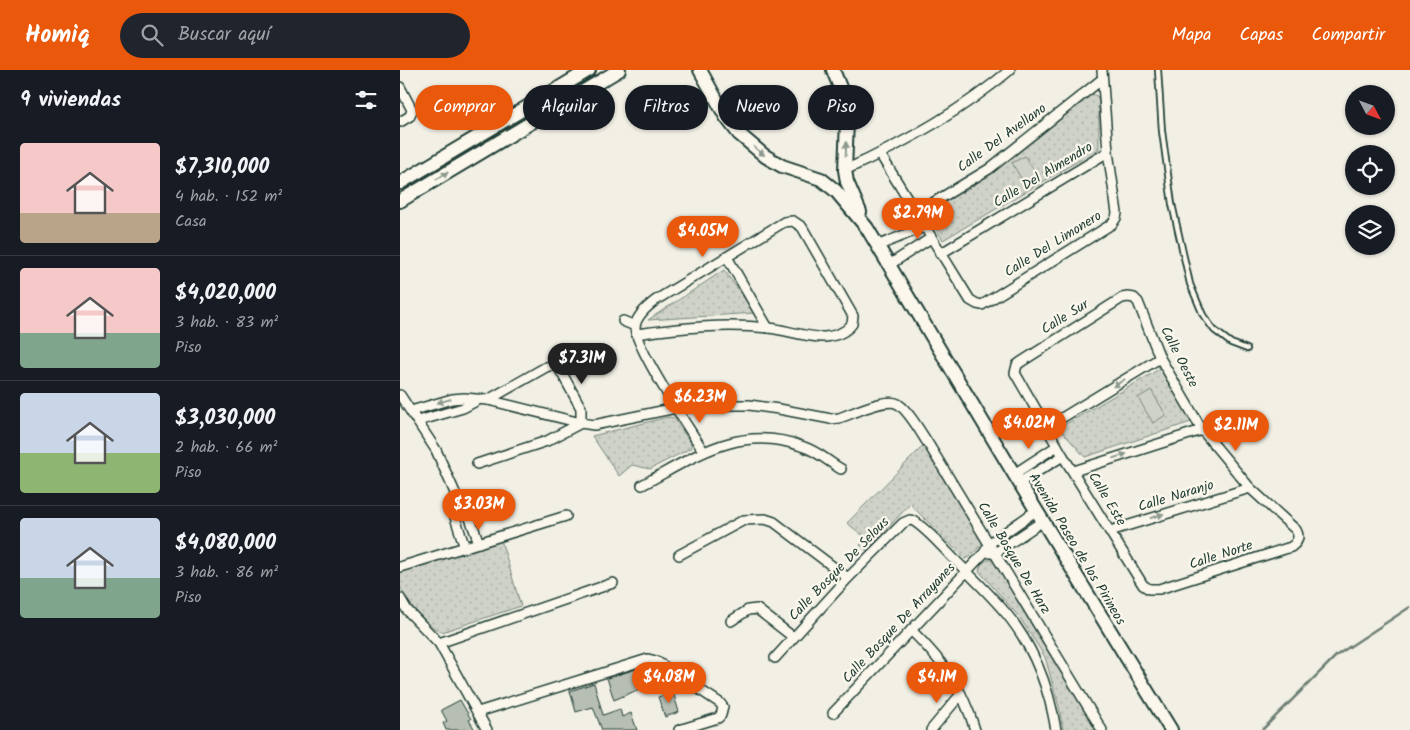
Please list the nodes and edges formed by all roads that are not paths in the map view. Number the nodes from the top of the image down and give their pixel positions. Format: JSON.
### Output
{"nodes":[{"id":1,"x":589,"y":70,"type":"edge"},
{"id":2,"x":619,"y":70,"type":"edge"},
{"id":3,"x":700,"y":70,"type":"edge"},
{"id":4,"x":833,"y":70,"type":"edge"},
{"id":5,"x":1010,"y":70,"type":"edge"},
{"id":6,"x":1102,"y":70,"type":"edge"},
{"id":7,"x":1158,"y":70,"type":"edge"},
{"id":8,"x":1101,"y":80,"type":"junction"},
{"id":9,"x":400,"y":87,"type":"edge"},
{"id":10,"x":400,"y":122,"type":"edge"},
{"id":11,"x":1108,"y":152,"type":"junction"},
{"id":12,"x":880,"y":154,"type":"junction"},
{"id":13,"x":845,"y":170,"type":"junction"},
{"id":14,"x":400,"y":184,"type":"edge"},
{"id":15,"x":400,"y":200,"type":"edge"},
{"id":16,"x":916,"y":213,"type":"junction"},
{"id":17,"x":924,"y":227,"type":"junction"},
{"id":18,"x":867,"y":228,"type":"junction"},
{"id":19,"x":931,"y":238,"type":"junction"},
{"id":20,"x":877,"y":246,"type":"junction"},
{"id":21,"x":940,"y":254,"type":"junction"},
{"id":22,"x":727,"y":258,"type":"junction"},
{"id":23,"x":889,"y":265,"type":"junction"},
{"id":24,"x":1134,"y":298,"type":"joint"},
{"id":25,"x":623,"y":321,"type":"dead end"},
{"id":26,"x":768,"y":328,"type":"junction"},
{"id":27,"x":636,"y":330,"type":"junction"},
{"id":28,"x":1247,"y":350,"type":"dead end"},
{"id":29,"x":1160,"y":358,"type":"junction"},
{"id":30,"x":1015,"y":369,"type":"joint"},
{"id":31,"x":400,"y":395,"type":"edge"},
{"id":32,"x":478,"y":400,"type":"junction"},
{"id":33,"x":488,"y":400,"type":"junction"},
{"id":34,"x":676,"y":408,"type":"junction"},
{"id":35,"x":410,"y":410,"type":"junction"},
{"id":36,"x":418,"y":421,"type":"junction"},
{"id":37,"x":581,"y":423,"type":"junction"},
{"id":38,"x":1047,"y":427,"type":"junction"},
{"id":39,"x":1202,"y":430,"type":"junction"},
{"id":40,"x":1057,"y":446,"type":"junction"},
{"id":41,"x":704,"y":452,"type":"junction"},
{"id":42,"x":1063,"y":456,"type":"junction"},
{"id":43,"x":477,"y":464,"type":"dead end"},
{"id":44,"x":840,"y":469,"type":"dead end"},
{"id":45,"x":1074,"y":471,"type":"junction"},
{"id":46,"x":1017,"y":478,"type":"junction"},
{"id":47,"x":642,"y":485,"type":"dead end"},
{"id":48,"x":1250,"y":488,"type":"junction"},
{"id":49,"x":456,"y":495,"type":"junction"},
{"id":50,"x":1040,"y":515,"type":"junction"},
{"id":51,"x":566,"y":516,"type":"dead end"},
{"id":52,"x":1110,"y":531,"type":"junction"},
{"id":53,"x":1298,"y":540,"type":"joint"},
{"id":54,"x":479,"y":543,"type":"junction"},
{"id":55,"x":990,"y":543,"type":"junction"},
{"id":56,"x":464,"y":548,"type":"junction"},
{"id":57,"x":984,"y":553,"type":"junction"},
{"id":58,"x":995,"y":553,"type":"junction"},
{"id":59,"x":679,"y":555,"type":"dead end"},
{"id":60,"x":400,"y":567,"type":"edge"},
{"id":61,"x":966,"y":572,"type":"junction"},
{"id":62,"x":848,"y":578,"type":"junction"},
{"id":63,"x":613,"y":583,"type":"dead end"},
{"id":64,"x":1149,"y":589,"type":"joint"},
{"id":65,"x":400,"y":598,"type":"edge"},
{"id":66,"x":731,"y":621,"type":"dead end"},
{"id":67,"x":911,"y":630,"type":"junction"},
{"id":68,"x":793,"y":637,"type":"junction"},
{"id":69,"x":439,"y":643,"type":"junction"},
{"id":70,"x":775,"y":658,"type":"dead end"},
{"id":71,"x":961,"y":694,"type":"junction"},
{"id":72,"x":478,"y":712,"type":"junction"},
{"id":73,"x":833,"y":713,"type":"dead end"},
{"id":74,"x":487,"y":730,"type":"edge"},
{"id":75,"x":679,"y":730,"type":"edge"},
{"id":76,"x":930,"y":730,"type":"edge"},
{"id":77,"x":975,"y":730,"type":"edge"},
{"id":78,"x":1056,"y":730,"type":"edge"},
{"id":79,"x":1102,"y":730,"type":"edge"},
{"id":80,"x":1171,"y":730,"type":"edge"}],
"edges":[{"from":1,"to":14,"type":"street"},
{"from":15,"to":2,"type":"street","one_way":true},
{"from":3,"to":18,"type":"street","one_way":true},
{"from":13,"to":4,"type":"street","one_way":true},
{"from":5,"to":12,"type":"street"},
{"from":6,"to":8,"type":"street","name":"Calle Del Limonero"},
{"from":7,"to":28,"type":"lane"},
{"from":8,"to":11,"type":"street","name":"Calle Del Limonero"},
{"from":8,"to":16,"type":"street","name":"Calle Del Avellano"},
{"from":9,"to":10,"type":"street"},
{"from":11,"to":21,"type":"street","name":"Calle Del Almendro"},
{"from":11,"to":21,"type":"street","name":"Calle Del Limonero"},
{"from":12,"to":13,"type":"street"},
{"from":12,"to":16,"type":"street"},
{"from":13,"to":18,"type":"street"},
{"from":16,"to":17,"type":"street"},
{"from":17,"to":19,"type":"street"},
{"from":17,"to":20,"type":"street"},
{"from":18,"to":20,"type":"street","name":"Avenida Paseo de los Pirineos"},
{"from":19,"to":21,"type":"street"},
{"from":19,"to":23,"type":"street"},
{"from":20,"to":23,"type":"street","name":"Avenida Paseo de los Pirineos"},
{"from":22,"to":26,"type":"street"},
{"from":22,"to":26,"type":"street"},
{"from":22,"to":27,"type":"street"},
{"from":23,"to":46,"type":"street","name":"Avenida Paseo de los Pirineos"},
{"from":24,"to":29,"type":"street","name":"Calle Oeste"},
{"from":24,"to":30,"type":"street","name":"Calle Sur"},
{"from":25,"to":27,"type":"street"},
{"from":26,"to":27,"type":"street"},
{"from":27,"to":34,"type":"street"},
{"from":29,"to":38,"type":"street","one_way":true},
{"from":29,"to":39,"type":"street","name":"Calle Oeste"},
{"from":30,"to":38,"type":"street","name":"Calle Este"},
{"from":31,"to":35,"type":"street"},
{"from":32,"to":33,"type":"street"},
{"from":32,"to":35,"type":"street","one_way":true},
{"from":32,"to":36,"type":"street"},
{"from":33,"to":37,"type":"street"},
{"from":33,"to":37,"type":"street"},
{"from":34,"to":37,"type":"street"},
{"from":34,"to":41,"type":"street"},
{"from":34,"to":55,"type":"street","name":"Calle Bosque De Harz"},
{"from":35,"to":36,"type":"street"},
{"from":36,"to":49,"type":"street"},
{"from":37,"to":43,"type":"street"},
{"from":38,"to":40,"type":"street","name":"Calle Este"},
{"from":45,"to":39,"type":"street","one_way":true},
{"from":39,"to":48,"type":"street","name":"Calle Oeste"},
{"from":40,"to":42,"type":"street","name":"Calle Este"},
{"from":40,"to":46,"type":"street"},
{"from":41,"to":44,"type":"street"},
{"from":41,"to":47,"type":"street"},
{"from":42,"to":45,"type":"street","name":"Calle Este"},
{"from":42,"to":46,"type":"street"},
{"from":45,"to":52,"type":"street","name":"Calle Este"},
{"from":46,"to":50,"type":"street","name":"Avenida Paseo de los Pirineos"},
{"from":52,"to":48,"type":"street","name":"Calle Naranjo","one_way":true},
{"from":48,"to":53,"type":"street","name":"Calle Oeste"},
{"from":49,"to":54,"type":"street"},
{"from":49,"to":56,"type":"street"},
{"from":50,"to":55,"type":"street","name":"Calle Bosque De Arrayanes"},
{"from":50,"to":58,"type":"street"},
{"from":50,"to":80,"type":"street","name":"Avenida Paseo de los Pirineos"},
{"from":51,"to":54,"type":"street"},
{"from":52,"to":64,"type":"street","name":"Calle Este"},
{"from":53,"to":64,"type":"street","name":"Calle Norte"},
{"from":54,"to":56,"type":"street"},
{"from":55,"to":57,"type":"street","name":"Calle Bosque De Arrayanes"},
{"from":55,"to":58,"type":"street","name":"Calle Bosque De Harz"},
{"from":56,"to":60,"type":"street"},
{"from":57,"to":58,"type":"street"},
{"from":57,"to":61,"type":"street","name":"Calle Bosque De Arrayanes"},
{"from":58,"to":79,"type":"street","name":"Calle Bosque De Harz"},
{"from":59,"to":62,"type":"street"},
{"from":61,"to":62,"type":"street","name":"Calle Bosque De Selous"},
{"from":61,"to":67,"type":"street","name":"Calle Bosque De Arrayanes"},
{"from":61,"to":78,"type":"street","name":"Calle Bosque De Selous"},
{"from":62,"to":68,"type":"street","name":"Calle Bosque De Selous"},
{"from":63,"to":69,"type":"street"},
{"from":65,"to":69,"type":"street"},
{"from":66,"to":68,"type":"street"},
{"from":67,"to":71,"type":"street"},
{"from":67,"to":73,"type":"street","name":"Calle Bosque De Arrayanes"},
{"from":68,"to":70,"type":"street","name":"Calle Bosque De Selous"},
{"from":69,"to":72,"type":"street"},
{"from":71,"to":76,"type":"street"},
{"from":71,"to":77,"type":"street"},
{"from":72,"to":74,"type":"street"},
{"from":72,"to":75,"type":"street"}]}
